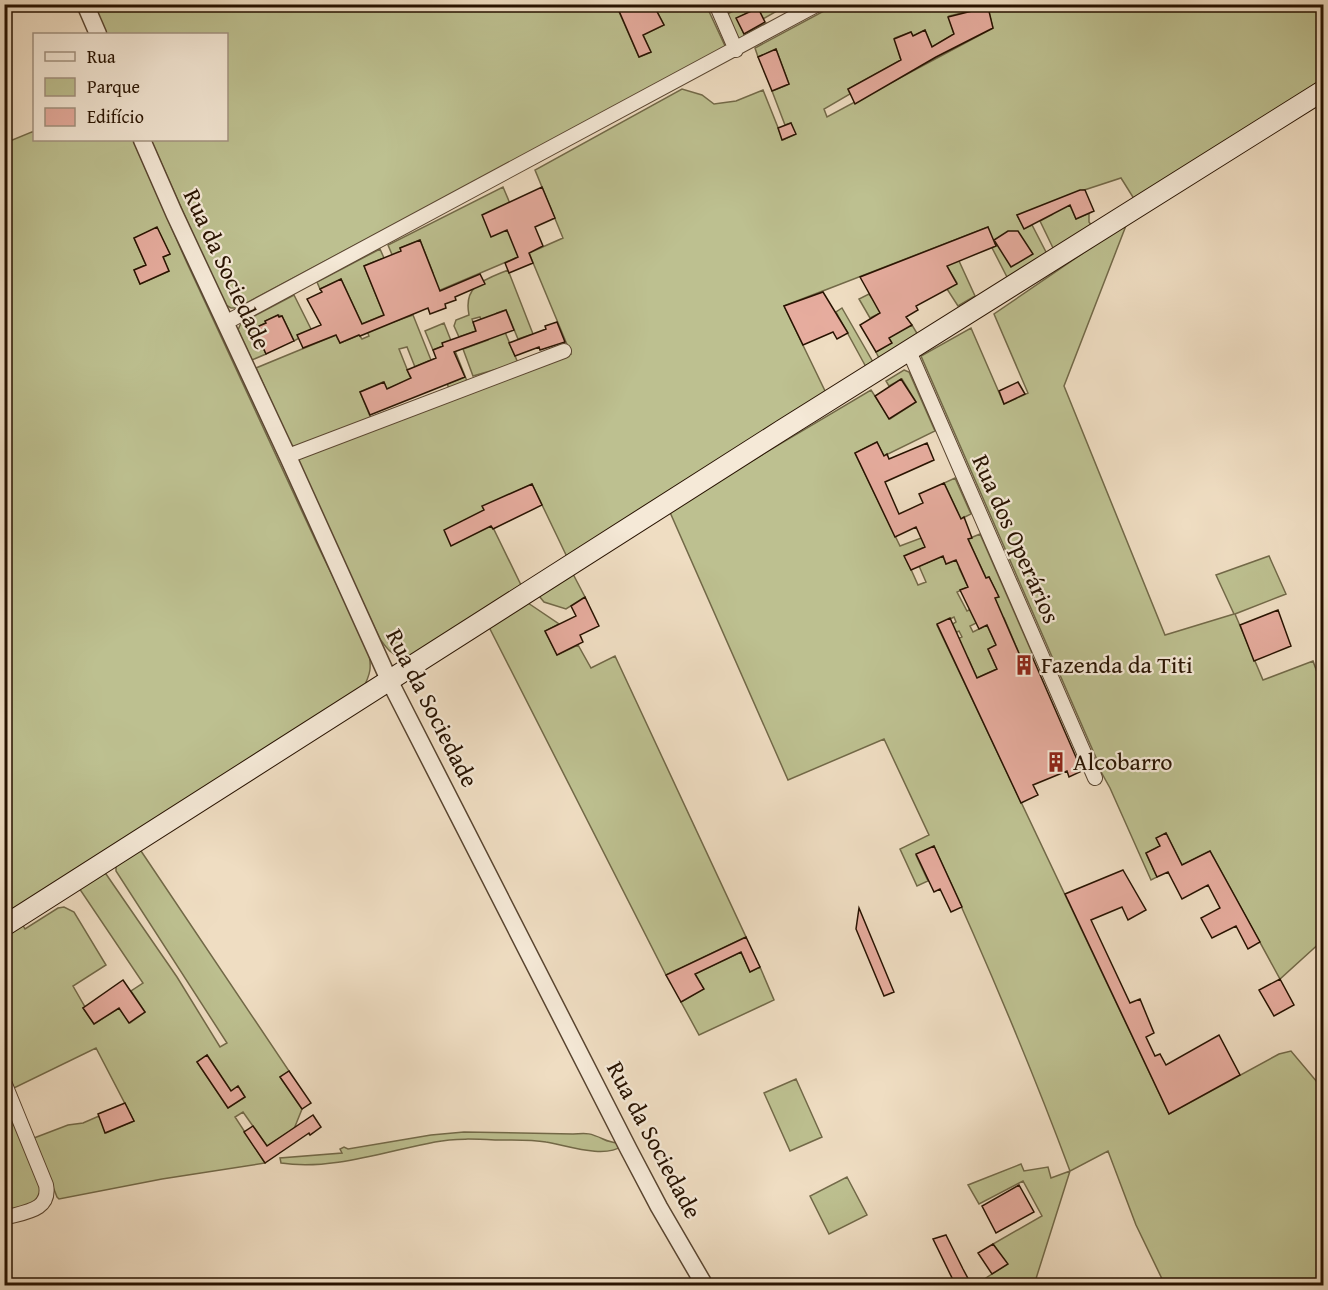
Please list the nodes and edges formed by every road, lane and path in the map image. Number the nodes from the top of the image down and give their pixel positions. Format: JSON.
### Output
{"nodes":[{"id":1,"x":85,"y":4,"type":"edge"},
{"id":2,"x":716,"y":4,"type":"edge"},
{"id":3,"x":818,"y":4,"type":"edge"},
{"id":4,"x":98,"y":33,"type":"edge"},
{"id":5,"x":736,"y":50,"type":"junction"},
{"id":6,"x":1323,"y":90,"type":"edge"},
{"id":7,"x":142,"y":141,"type":"edge"},
{"id":8,"x":225,"y":323,"type":"junction"},
{"id":9,"x":564,"y":351,"type":"dead end"},
{"id":10,"x":909,"y":351,"type":"junction"},
{"id":11,"x":288,"y":456,"type":"junction"},
{"id":12,"x":388,"y":680,"type":"junction"},
{"id":13,"x":1095,"y":778,"type":"dead end"},
{"id":14,"x":4,"y":926,"type":"edge"},
{"id":15,"x":4,"y":1082,"type":"edge"},
{"id":16,"x":4,"y":1218,"type":"edge"},
{"id":17,"x":705,"y":1286,"type":"edge"}],
"edges":[{"from":1,"to":4,"type":"street"},
{"from":2,"to":5,"type":"street"},
{"from":3,"to":5,"type":"street"},
{"from":5,"to":8,"type":"street"},
{"from":6,"to":10,"type":"main road"},
{"from":7,"to":8,"type":"street","name":"Rua da Sociedade"},
{"from":8,"to":11,"type":"street","name":"Rua da Sociedade"},
{"from":9,"to":11,"type":"street"},
{"from":10,"to":12,"type":"main road"},
{"from":10,"to":13,"type":"street","name":"Rua dos Operários"},
{"from":11,"to":12,"type":"street","name":"Rua da Sociedade"},
{"from":12,"to":14,"type":"main road"},
{"from":12,"to":17,"type":"street","name":"Rua da Sociedade"},
{"from":15,"to":16,"type":"street"}]}
